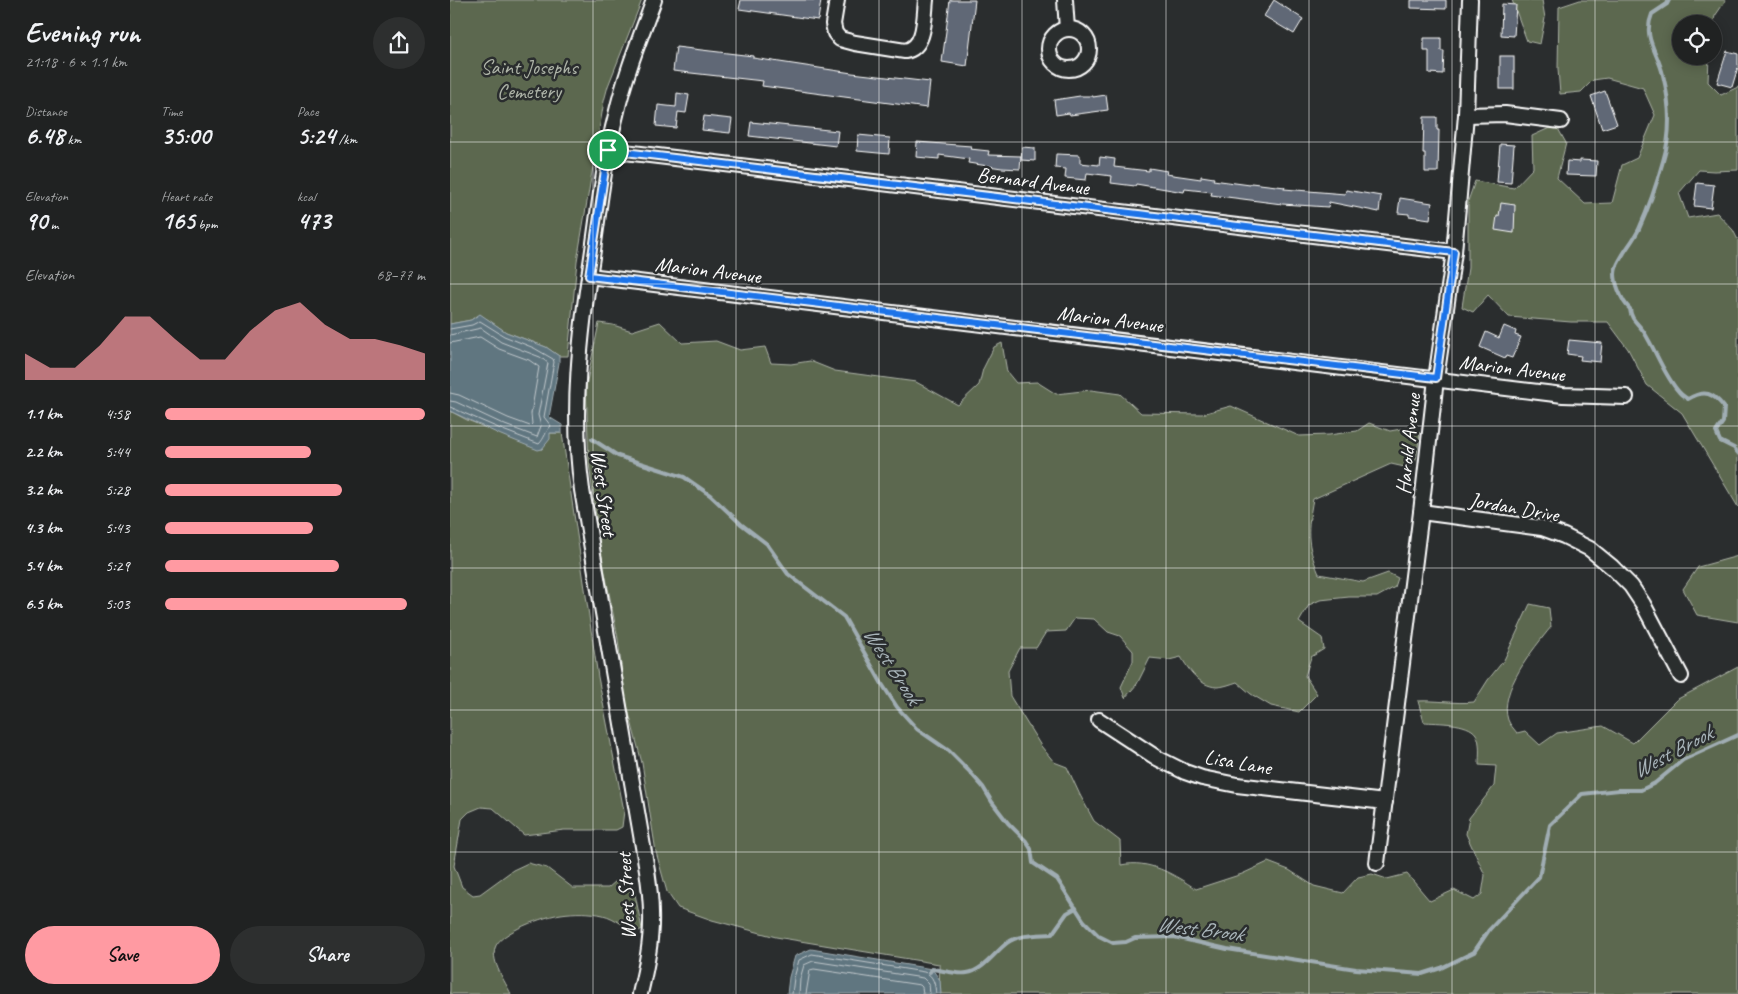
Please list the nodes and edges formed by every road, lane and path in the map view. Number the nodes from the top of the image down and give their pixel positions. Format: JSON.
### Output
{"nodes":[{"id":1,"x":654,"y":0,"type":"edge"},
{"id":2,"x":837,"y":0,"type":"edge"},
{"id":3,"x":926,"y":0,"type":"edge"},
{"id":4,"x":1065,"y":0,"type":"edge"},
{"id":5,"x":1470,"y":0,"type":"edge"},
{"id":6,"x":1067,"y":29,"type":"dead end"},
{"id":7,"x":1466,"y":115,"type":"junction"},
{"id":8,"x":1561,"y":120,"type":"dead end"},
{"id":9,"x":608,"y":150,"type":"junction"},
{"id":10,"x":1454,"y":252,"type":"junction"},
{"id":11,"x":589,"y":276,"type":"junction"},
{"id":12,"x":1436,"y":378,"type":"junction"},
{"id":13,"x":1626,"y":397,"type":"dead end"},
{"id":14,"x":1421,"y":512,"type":"junction"},
{"id":15,"x":1681,"y":676,"type":"dead end"},
{"id":16,"x":1099,"y":720,"type":"dead end"},
{"id":17,"x":1385,"y":802,"type":"junction"},
{"id":18,"x":1378,"y":863,"type":"dead end"},
{"id":19,"x":640,"y":994,"type":"edge"}],
"edges":[{"from":1,"to":9,"type":"street","name":"West Street"},
{"from":2,"to":3,"type":"street"},
{"from":4,"to":6,"type":"street"},
{"from":5,"to":7,"type":"street","name":"Harold Avenue"},
{"from":7,"to":8,"type":"street"},
{"from":7,"to":10,"type":"street","name":"Harold Avenue"},
{"from":9,"to":10,"type":"street","name":"Bernard Avenue"},
{"from":9,"to":11,"type":"street","name":"West Street"},
{"from":10,"to":12,"type":"street","name":"Harold Avenue"},
{"from":11,"to":12,"type":"street","name":"Marion Avenue"},
{"from":11,"to":19,"type":"street","name":"West Street"},
{"from":12,"to":13,"type":"street","name":"Marion Avenue"},
{"from":12,"to":14,"type":"street","name":"Harold Avenue"},
{"from":14,"to":15,"type":"street","name":"Jordan Drive"},
{"from":14,"to":17,"type":"street","name":"Harold Avenue"},
{"from":16,"to":17,"type":"street","name":"Lisa Lane"},
{"from":17,"to":18,"type":"street","name":"Harold Avenue"}]}
